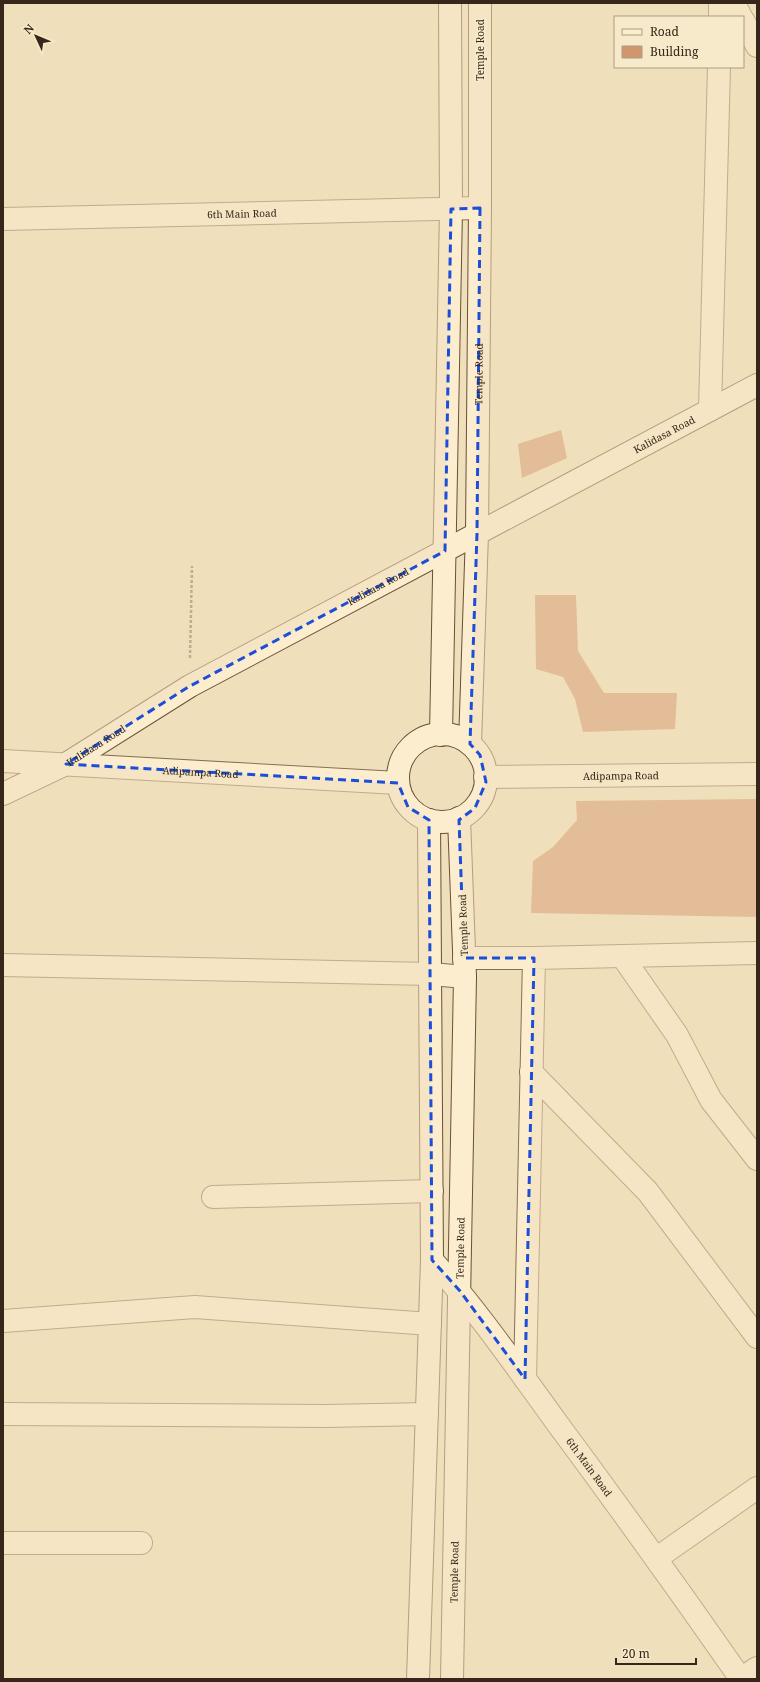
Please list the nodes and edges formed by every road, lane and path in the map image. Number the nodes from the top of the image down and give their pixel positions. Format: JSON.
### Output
{"nodes":[{"id":1,"x":450,"y":3,"type":"edge"},
{"id":2,"x":480,"y":3,"type":"edge"},
{"id":3,"x":720,"y":3,"type":"edge"},
{"id":4,"x":734,"y":3,"type":"edge"},
{"id":5,"x":720,"y":16,"type":"edge"},
{"id":6,"x":740,"y":16,"type":"edge"},
{"id":7,"x":744,"y":22,"type":"edge"},
{"id":8,"x":757,"y":46,"type":"edge"},
{"id":9,"x":719,"y":68,"type":"edge"},
{"id":10,"x":480,"y":208,"type":"junction"},
{"id":11,"x":451,"y":209,"type":"junction"},
{"id":12,"x":3,"y":219,"type":"edge"},
{"id":13,"x":757,"y":385,"type":"edge"},
{"id":14,"x":710,"y":410,"type":"junction"},
{"id":15,"x":477,"y":534,"type":"junction"},
{"id":16,"x":445,"y":551,"type":"junction"},
{"id":17,"x":192,"y":566,"type":"dead end"},
{"id":18,"x":190,"y":686,"type":"junction"},
{"id":19,"x":441,"y":735,"type":"junction"},
{"id":20,"x":470,"y":744,"type":"junction"},
{"id":21,"x":3,"y":761,"type":"edge"},
{"id":22,"x":66,"y":764,"type":"junction"},
{"id":23,"x":757,"y":774,"type":"edge"},
{"id":24,"x":486,"y":777,"type":"junction"},
{"id":25,"x":398,"y":784,"type":"junction"},
{"id":26,"x":3,"y":794,"type":"edge"},
{"id":27,"x":459,"y":818,"type":"junction"},
{"id":28,"x":429,"y":820,"type":"junction"},
{"id":29,"x":757,"y":953,"type":"edge"},
{"id":30,"x":622,"y":956,"type":"junction"},
{"id":31,"x":534,"y":958,"type":"junction"},
{"id":32,"x":3,"y":965,"type":"edge"},
{"id":33,"x":465,"y":967,"type":"junction"},
{"id":34,"x":431,"y":974,"type":"junction"},
{"id":35,"x":531,"y":1072,"type":"junction"},
{"id":36,"x":757,"y":1159,"type":"edge"},
{"id":37,"x":432,"y":1191,"type":"junction"},
{"id":38,"x":213,"y":1197,"type":"dead end"},
{"id":39,"x":432,"y":1260,"type":"junction"},
{"id":40,"x":460,"y":1291,"type":"junction"},
{"id":41,"x":3,"y":1321,"type":"edge"},
{"id":42,"x":430,"y":1324,"type":"junction"},
{"id":43,"x":757,"y":1337,"type":"edge"},
{"id":44,"x":525,"y":1379,"type":"junction"},
{"id":45,"x":3,"y":1414,"type":"edge"},
{"id":46,"x":427,"y":1414,"type":"junction"},
{"id":47,"x":757,"y":1488,"type":"edge"},
{"id":48,"x":3,"y":1543,"type":"edge"},
{"id":49,"x":142,"y":1543,"type":"dead end"},
{"id":50,"x":657,"y":1558,"type":"junction"},
{"id":51,"x":757,"y":1668,"type":"edge"},
{"id":52,"x":418,"y":1679,"type":"edge"},
{"id":53,"x":452,"y":1679,"type":"edge"},
{"id":54,"x":741,"y":1679,"type":"edge"}],
"edges":[{"from":1,"to":11,"type":"street"},
{"from":2,"to":10,"type":"street","name":"Temple Road"},
{"from":3,"to":5,"type":"street"},
{"from":4,"to":6,"type":"street"},
{"from":7,"to":8,"type":"street"},
{"from":9,"to":14,"type":"street"},
{"from":10,"to":11,"type":"street","name":"6th Main Road"},
{"from":10,"to":15,"type":"street","name":"Temple Road"},
{"from":11,"to":12,"type":"street","name":"6th Main Road"},
{"from":11,"to":16,"type":"street"},
{"from":13,"to":14,"type":"street","name":"Kalidasa Road"},
{"from":14,"to":15,"type":"street","name":"Kalidasa Road"},
{"from":15,"to":16,"type":"street","name":"Kalidasa Road"},
{"from":15,"to":20,"type":"street","name":"Temple Road"},
{"from":16,"to":18,"type":"street","name":"Kalidasa Road"},
{"from":16,"to":19,"type":"street"},
{"from":17,"to":18,"type":"path"},
{"from":18,"to":22,"type":"street","name":"Kalidasa Road"},
{"from":19,"to":20,"type":"street"},
{"from":19,"to":25,"type":"street"},
{"from":20,"to":24,"type":"street"},
{"from":21,"to":22,"type":"street","name":"Adipampa Road"},
{"from":22,"to":25,"type":"street","name":"Adipampa Road"},
{"from":22,"to":26,"type":"street","name":"Kalidasa Road"},
{"from":23,"to":24,"type":"street","name":"Adipampa Road"},
{"from":24,"to":27,"type":"street"},
{"from":25,"to":28,"type":"street"},
{"from":27,"to":28,"type":"street"},
{"from":27,"to":33,"type":"street","name":"Temple Road"},
{"from":28,"to":34,"type":"street"},
{"from":29,"to":30,"type":"street"},
{"from":30,"to":31,"type":"street"},
{"from":30,"to":36,"type":"street"},
{"from":31,"to":33,"type":"street"},
{"from":31,"to":35,"type":"street"},
{"from":32,"to":34,"type":"street"},
{"from":33,"to":34,"type":"street"},
{"from":33,"to":40,"type":"street","name":"Temple Road"},
{"from":34,"to":37,"type":"street"},
{"from":35,"to":43,"type":"street"},
{"from":35,"to":44,"type":"street"},
{"from":37,"to":38,"type":"street"},
{"from":37,"to":39,"type":"street"},
{"from":39,"to":40,"type":"street","name":"6th Main Road"},
{"from":39,"to":42,"type":"street"},
{"from":40,"to":44,"type":"street","name":"6th Main Road"},
{"from":40,"to":53,"type":"street","name":"Temple Road"},
{"from":41,"to":42,"type":"street"},
{"from":42,"to":46,"type":"street"},
{"from":44,"to":50,"type":"street","name":"6th Main Road"},
{"from":45,"to":46,"type":"street"},
{"from":46,"to":52,"type":"street"},
{"from":47,"to":50,"type":"street"},
{"from":48,"to":49,"type":"street"},
{"from":50,"to":54,"type":"street","name":"6th Main Road"},
{"from":51,"to":54,"type":"street"}]}
